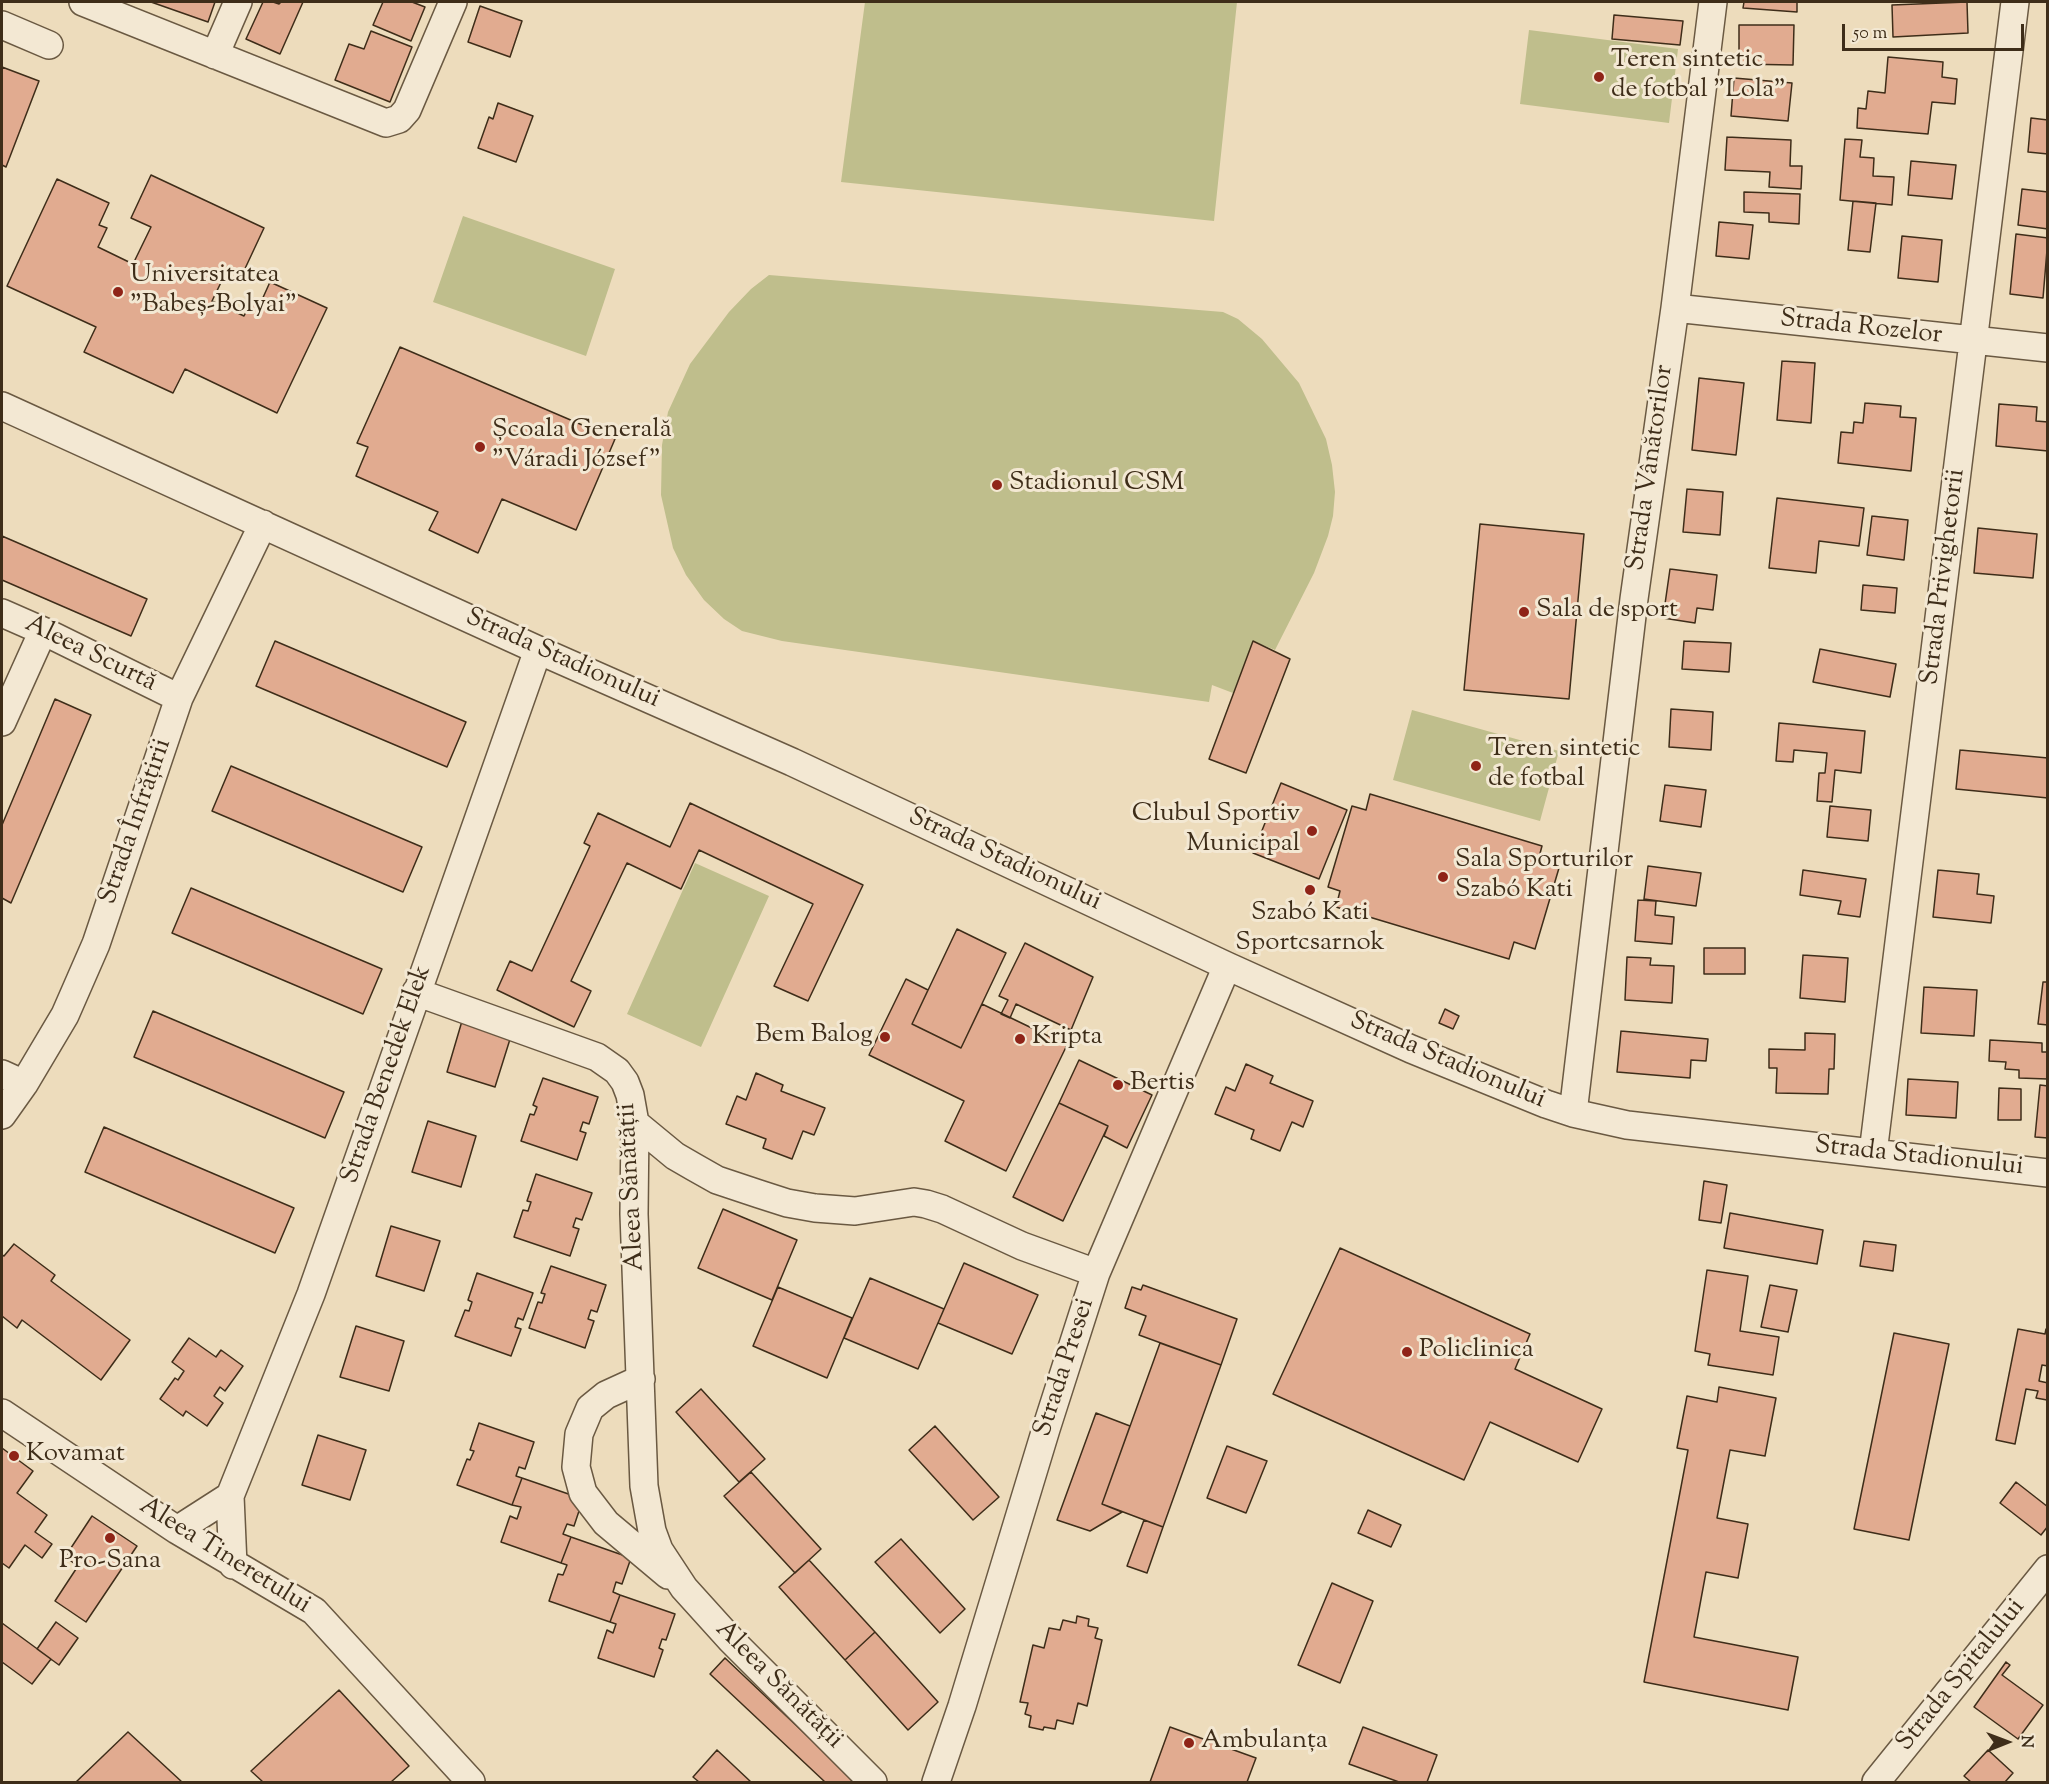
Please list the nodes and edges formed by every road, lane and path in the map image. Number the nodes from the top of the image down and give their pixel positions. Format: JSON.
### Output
{"nodes":[{"id":1,"x":83,"y":2,"type":"edge"},
{"id":2,"x":238,"y":2,"type":"edge"},
{"id":3,"x":453,"y":2,"type":"edge"},
{"id":4,"x":1713,"y":2,"type":"edge"},
{"id":5,"x":2015,"y":2,"type":"edge"},
{"id":6,"x":2,"y":25,"type":"edge"},
{"id":7,"x":50,"y":45,"type":"dead end"},
{"id":8,"x":214,"y":55,"type":"junction"},
{"id":9,"x":1675,"y":308,"type":"junction"},
{"id":10,"x":1974,"y":341,"type":"junction"},
{"id":11,"x":2048,"y":348,"type":"edge"},
{"id":12,"x":2,"y":406,"type":"edge"},
{"id":13,"x":263,"y":524,"type":"junction"},
{"id":14,"x":2,"y":613,"type":"edge"},
{"id":15,"x":43,"y":631,"type":"junction"},
{"id":16,"x":538,"y":650,"type":"junction"},
{"id":17,"x":179,"y":698,"type":"junction"},
{"id":18,"x":2,"y":722,"type":"edge"},
{"id":19,"x":1227,"y":966,"type":"junction"},
{"id":20,"x":416,"y":992,"type":"junction"},
{"id":21,"x":13,"y":1079,"type":"edge"},
{"id":22,"x":1573,"y":1113,"type":"junction"},
{"id":23,"x":2,"y":1115,"type":"edge"},
{"id":24,"x":635,"y":1124,"type":"junction"},
{"id":25,"x":1873,"y":1153,"type":"junction"},
{"id":26,"x":2048,"y":1173,"type":"edge"},
{"id":27,"x":1096,"y":1273,"type":"junction"},
{"id":28,"x":641,"y":1379,"type":"junction"},
{"id":29,"x":2,"y":1413,"type":"edge"},
{"id":30,"x":230,"y":1496,"type":"junction"},
{"id":31,"x":177,"y":1530,"type":"junction"},
{"id":32,"x":233,"y":1565,"type":"junction"},
{"id":33,"x":2048,"y":1569,"type":"edge"},
{"id":34,"x":684,"y":1588,"type":"junction"},
{"id":35,"x":471,"y":1782,"type":"edge"},
{"id":36,"x":873,"y":1782,"type":"edge"},
{"id":37,"x":936,"y":1782,"type":"edge"},
{"id":38,"x":1876,"y":1782,"type":"edge"}],
"edges":[{"from":1,"to":8,"type":"street"},
{"from":2,"to":8,"type":"street"},
{"from":3,"to":8,"type":"street"},
{"from":4,"to":9,"type":"street","name":"Strada Vânătorilor"},
{"from":5,"to":10,"type":"street","name":"Strada Privighetorii"},
{"from":6,"to":7,"type":"street"},
{"from":9,"to":10,"type":"street","name":"Strada Rozelor"},
{"from":9,"to":22,"type":"street","name":"Strada Vânătorilor"},
{"from":10,"to":11,"type":"street","name":"Strada Rozelor"},
{"from":10,"to":25,"type":"street","name":"Strada Privighetorii"},
{"from":12,"to":13,"type":"street","name":"Strada Stadionului"},
{"from":13,"to":16,"type":"street","name":"Strada Stadionului"},
{"from":13,"to":17,"type":"street","name":"Strada Înfrățirii"},
{"from":14,"to":15,"type":"street","name":"Aleea Scurtă"},
{"from":15,"to":17,"type":"street","name":"Aleea Scurtă"},
{"from":15,"to":18,"type":"street"},
{"from":16,"to":19,"type":"street","name":"Strada Stadionului"},
{"from":16,"to":20,"type":"street","name":"Strada Benedek Elek"},
{"from":17,"to":21,"type":"street","name":"Strada Înfrățirii"},
{"from":19,"to":22,"type":"street","name":"Strada Stadionului"},
{"from":19,"to":27,"type":"street","name":"Strada Presei"},
{"from":20,"to":24,"type":"street","name":"Aleea Sănătății"},
{"from":20,"to":30,"type":"street","name":"Strada Benedek Elek"},
{"from":21,"to":23,"type":"street","name":"Strada Înfrățirii"},
{"from":22,"to":25,"type":"street","name":"Strada Stadionului"},
{"from":24,"to":27,"type":"street"},
{"from":24,"to":28,"type":"street","name":"Aleea Sănătății"},
{"from":25,"to":26,"type":"street","name":"Strada Stadionului"},
{"from":27,"to":37,"type":"street","name":"Strada Presei"},
{"from":28,"to":34,"type":"street","name":"Aleea Sănătății"},
{"from":28,"to":34,"type":"street","name":"Aleea Sănătății"},
{"from":29,"to":31,"type":"street","name":"Aleea Tineretului"},
{"from":30,"to":31,"type":"street"},
{"from":30,"to":32,"type":"street","name":"Strada Benedek Elek"},
{"from":31,"to":32,"type":"street","name":"Aleea Tineretului"},
{"from":32,"to":35,"type":"street","name":"Aleea Tineretului"},
{"from":33,"to":38,"type":"street","name":"Strada Spitalului"},
{"from":34,"to":36,"type":"street","name":"Aleea Sănătății"}]}
